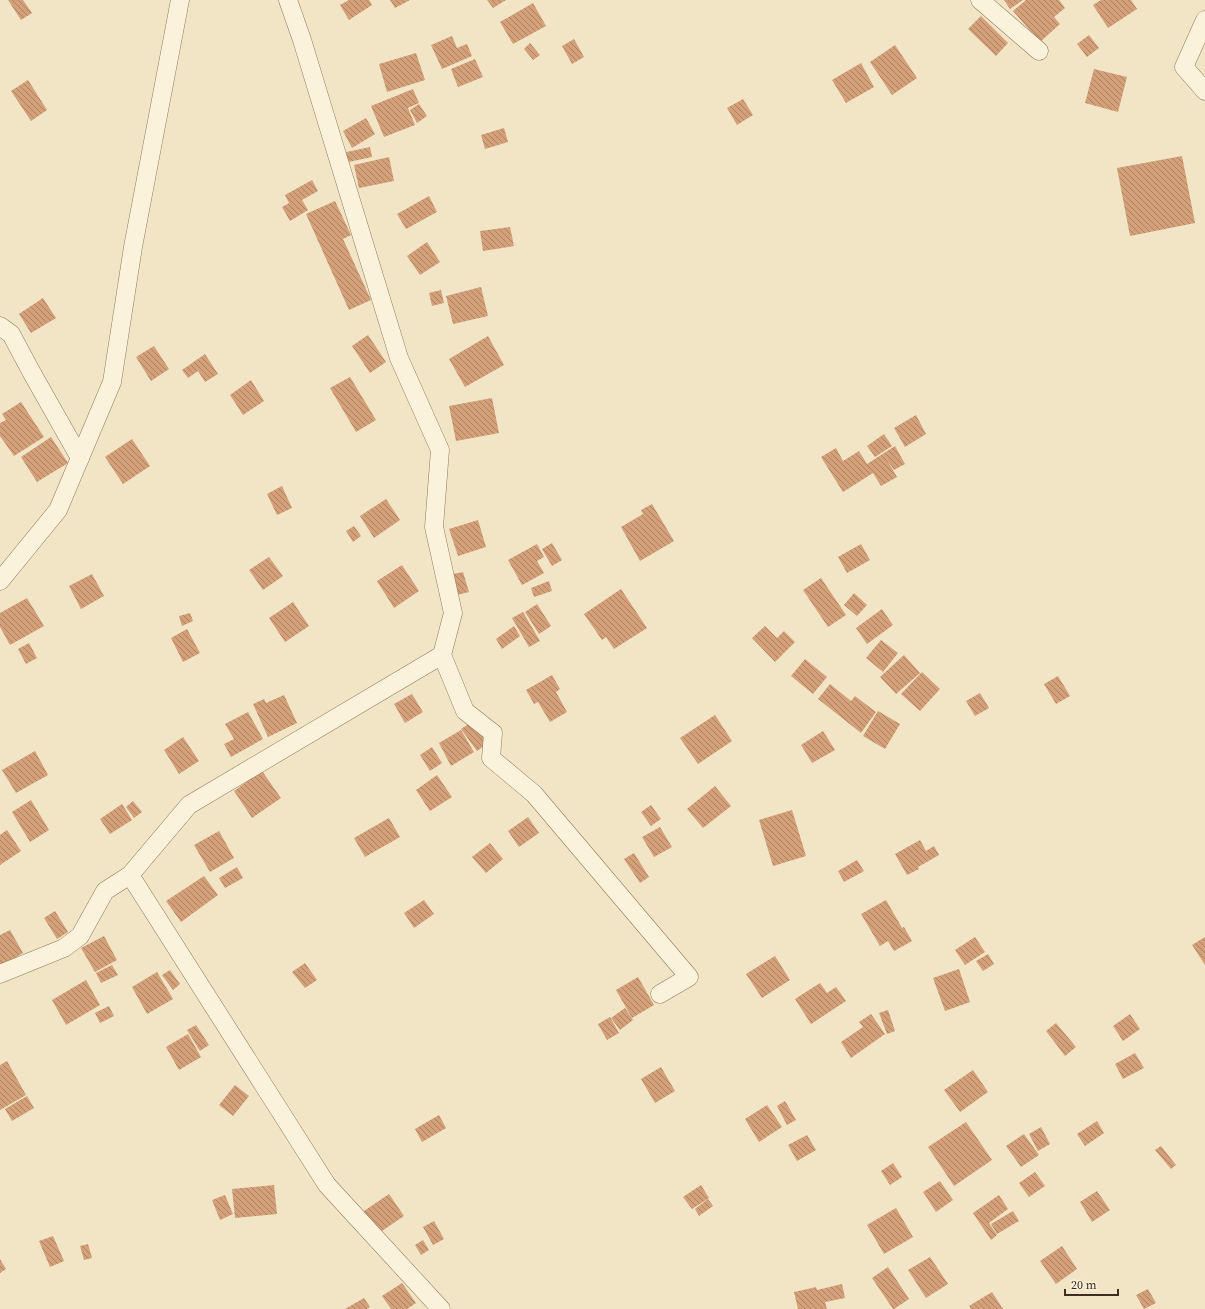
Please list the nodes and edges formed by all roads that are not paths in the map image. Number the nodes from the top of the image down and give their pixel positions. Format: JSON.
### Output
{"nodes":[{"id":1,"x":180,"y":0,"type":"edge"},
{"id":2,"x":288,"y":0,"type":"edge"},
{"id":3,"x":980,"y":0,"type":"edge"},
{"id":4,"x":1205,"y":20,"type":"edge"},
{"id":5,"x":1039,"y":51,"type":"dead end"},
{"id":6,"x":1205,"y":91,"type":"edge"},
{"id":7,"x":0,"y":326,"type":"edge"},
{"id":8,"x":80,"y":458,"type":"junction"},
{"id":9,"x":0,"y":581,"type":"edge"},
{"id":10,"x":442,"y":655,"type":"junction"},
{"id":11,"x":130,"y":875,"type":"junction"},
{"id":12,"x":0,"y":974,"type":"edge"},
{"id":13,"x":660,"y":994,"type":"dead end"},
{"id":14,"x":441,"y":1309,"type":"edge"}],
"edges":[{"from":1,"to":8,"type":"street"},
{"from":2,"to":10,"type":"street"},
{"from":3,"to":5,"type":"street"},
{"from":4,"to":6,"type":"street"},
{"from":7,"to":8,"type":"street"},
{"from":8,"to":9,"type":"street"},
{"from":10,"to":11,"type":"street"},
{"from":10,"to":13,"type":"street"},
{"from":11,"to":12,"type":"street"},
{"from":11,"to":14,"type":"street"}]}
